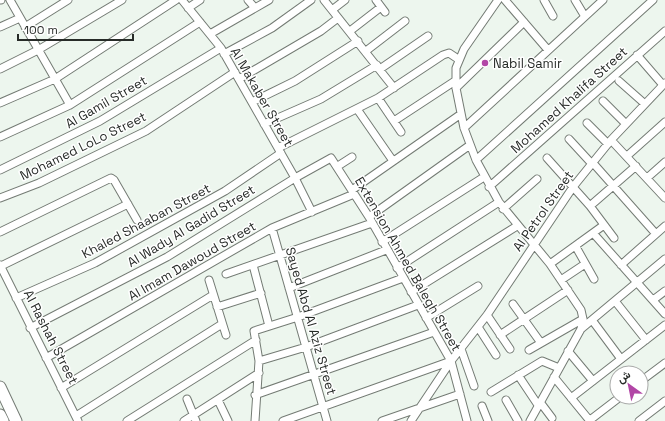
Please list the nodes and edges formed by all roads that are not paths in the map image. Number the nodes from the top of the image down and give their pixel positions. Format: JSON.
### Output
{"nodes":[{"id":1,"x":10,"y":0,"type":"edge"},
{"id":2,"x":68,"y":0,"type":"edge"},
{"id":3,"x":122,"y":0,"type":"edge"},
{"id":4,"x":176,"y":0,"type":"edge"},
{"id":5,"x":182,"y":0,"type":"edge"},
{"id":6,"x":200,"y":0,"type":"edge"},
{"id":7,"x":248,"y":0,"type":"edge"},
{"id":8,"x":269,"y":0,"type":"edge"},
{"id":9,"x":311,"y":0,"type":"edge"},
{"id":10,"x":324,"y":0,"type":"edge"},
{"id":11,"x":345,"y":0,"type":"edge"},
{"id":12,"x":376,"y":0,"type":"edge"},
{"id":13,"x":498,"y":0,"type":"edge"},
{"id":14,"x":505,"y":0,"type":"edge"},
{"id":15,"x":544,"y":0,"type":"edge"},
{"id":16,"x":575,"y":0,"type":"edge"},
{"id":17,"x":603,"y":0,"type":"edge"},
{"id":18,"x":653,"y":0,"type":"edge"},
{"id":19,"x":188,"y":8,"type":"junction"},
{"id":20,"x":255,"y":8,"type":"junction"},
{"id":21,"x":332,"y":10,"type":"junction"},
{"id":22,"x":584,"y":15,"type":"junction"},
{"id":23,"x":553,"y":16,"type":"dead end"},
{"id":24,"x":20,"y":18,"type":"junction"},
{"id":25,"x":338,"y":18,"type":"junction"},
{"id":26,"x":405,"y":21,"type":"dead end"},
{"id":27,"x":200,"y":22,"type":"junction"},
{"id":28,"x":524,"y":22,"type":"junction"},
{"id":29,"x":25,"y":27,"type":"junction"},
{"id":30,"x":0,"y":28,"type":"edge"},
{"id":31,"x":350,"y":31,"type":"junction"},
{"id":32,"x":665,"y":31,"type":"edge"},
{"id":33,"x":210,"y":34,"type":"junction"},
{"id":34,"x":428,"y":36,"type":"dead end"},
{"id":35,"x":358,"y":41,"type":"junction"},
{"id":36,"x":38,"y":50,"type":"junction"},
{"id":37,"x":548,"y":50,"type":"junction"},
{"id":38,"x":223,"y":51,"type":"junction"},
{"id":39,"x":366,"y":51,"type":"junction"},
{"id":40,"x":637,"y":55,"type":"junction"},
{"id":41,"x":458,"y":59,"type":"junction"},
{"id":42,"x":378,"y":67,"type":"junction"},
{"id":43,"x":0,"y":69,"type":"edge"},
{"id":44,"x":235,"y":72,"type":"junction"},
{"id":45,"x":54,"y":79,"type":"junction"},
{"id":46,"x":239,"y":79,"type":"junction"},
{"id":47,"x":619,"y":81,"type":"dead end"},
{"id":48,"x":664,"y":84,"type":"edge"},
{"id":49,"x":456,"y":85,"type":"junction"},
{"id":50,"x":394,"y":88,"type":"junction"},
{"id":51,"x":378,"y":98,"type":"junction"},
{"id":52,"x":603,"y":101,"type":"dead end"},
{"id":53,"x":252,"y":102,"type":"junction"},
{"id":54,"x":0,"y":103,"type":"edge"},
{"id":55,"x":645,"y":104,"type":"junction"},
{"id":56,"x":70,"y":105,"type":"junction"},
{"id":57,"x":357,"y":109,"type":"junction"},
{"id":58,"x":461,"y":114,"type":"junction"},
{"id":59,"x":394,"y":121,"type":"junction"},
{"id":60,"x":665,"y":122,"type":"edge"},
{"id":61,"x":587,"y":123,"type":"dead end"},
{"id":62,"x":264,"y":124,"type":"junction"},
{"id":63,"x":626,"y":124,"type":"junction"},
{"id":64,"x":464,"y":128,"type":"junction"},
{"id":65,"x":401,"y":132,"type":"dead end"},
{"id":66,"x":0,"y":137,"type":"edge"},
{"id":67,"x":569,"y":139,"type":"dead end"},
{"id":68,"x":610,"y":142,"type":"junction"},
{"id":69,"x":470,"y":144,"type":"junction"},
{"id":70,"x":280,"y":151,"type":"junction"},
{"id":71,"x":627,"y":156,"type":"junction"},
{"id":72,"x":352,"y":157,"type":"dead end"},
{"id":73,"x":547,"y":158,"type":"dead end"},
{"id":74,"x":476,"y":160,"type":"junction"},
{"id":75,"x":393,"y":161,"type":"junction"},
{"id":76,"x":665,"y":162,"type":"edge"},
{"id":77,"x":592,"y":163,"type":"junction"},
{"id":78,"x":338,"y":166,"type":"junction"},
{"id":79,"x":636,"y":166,"type":"junction"},
{"id":80,"x":0,"y":170,"type":"edge"},
{"id":81,"x":484,"y":177,"type":"junction"},
{"id":82,"x":294,"y":178,"type":"junction"},
{"id":83,"x":647,"y":178,"type":"junction"},
{"id":84,"x":537,"y":179,"type":"dead end"},
{"id":85,"x":613,"y":186,"type":"junction"},
{"id":86,"x":490,"y":187,"type":"junction"},
{"id":87,"x":573,"y":187,"type":"junction"},
{"id":88,"x":353,"y":192,"type":"junction"},
{"id":89,"x":0,"y":198,"type":"edge"},
{"id":90,"x":665,"y":198,"type":"edge"},
{"id":91,"x":499,"y":202,"type":"junction"},
{"id":92,"x":128,"y":204,"type":"junction"},
{"id":93,"x":590,"y":206,"type":"junction"},
{"id":94,"x":503,"y":209,"type":"junction"},
{"id":95,"x":312,"y":212,"type":"junction"},
{"id":96,"x":137,"y":220,"type":"dead end"},
{"id":97,"x":370,"y":220,"type":"junction"},
{"id":98,"x":604,"y":225,"type":"junction"},
{"id":99,"x":517,"y":226,"type":"junction"},
{"id":100,"x":665,"y":226,"type":"edge"},
{"id":101,"x":272,"y":228,"type":"junction"},
{"id":102,"x":0,"y":232,"type":"edge"},
{"id":103,"x":593,"y":234,"type":"junction"},
{"id":104,"x":656,"y":234,"type":"junction"},
{"id":105,"x":614,"y":238,"type":"dead end"},
{"id":106,"x":382,"y":242,"type":"junction"},
{"id":107,"x":534,"y":245,"type":"junction"},
{"id":108,"x":576,"y":247,"type":"junction"},
{"id":109,"x":386,"y":250,"type":"junction"},
{"id":110,"x":280,"y":255,"type":"junction"},
{"id":111,"x":665,"y":259,"type":"edge"},
{"id":112,"x":550,"y":264,"type":"junction"},
{"id":113,"x":585,"y":264,"type":"junction"},
{"id":114,"x":0,"y":265,"type":"edge"},
{"id":115,"x":253,"y":265,"type":"junction"},
{"id":116,"x":621,"y":265,"type":"junction"},
{"id":117,"x":397,"y":268,"type":"junction"},
{"id":118,"x":226,"y":274,"type":"dead end"},
{"id":119,"x":403,"y":278,"type":"junction"},
{"id":120,"x":594,"y":279,"type":"dead end"},
{"id":121,"x":209,"y":280,"type":"dead end"},
{"id":122,"x":561,"y":280,"type":"junction"},
{"id":123,"x":637,"y":282,"type":"junction"},
{"id":124,"x":478,"y":286,"type":"dead end"},
{"id":125,"x":289,"y":288,"type":"junction"},
{"id":126,"x":568,"y":290,"type":"junction"},
{"id":127,"x":665,"y":291,"type":"edge"},
{"id":128,"x":411,"y":292,"type":"junction"},
{"id":129,"x":260,"y":293,"type":"junction"},
{"id":130,"x":213,"y":295,"type":"junction"},
{"id":131,"x":16,"y":298,"type":"junction"},
{"id":132,"x":653,"y":300,"type":"junction"},
{"id":133,"x":615,"y":301,"type":"junction"},
{"id":134,"x":513,"y":304,"type":"dead end"},
{"id":135,"x":418,"y":305,"type":"junction"},
{"id":136,"x":217,"y":307,"type":"junction"},
{"id":137,"x":665,"y":314,"type":"edge"},
{"id":138,"x":487,"y":315,"type":"junction"},
{"id":139,"x":298,"y":317,"type":"junction"},
{"id":140,"x":426,"y":318,"type":"junction"},
{"id":141,"x":583,"y":319,"type":"junction"},
{"id":142,"x":523,"y":320,"type":"junction"},
{"id":143,"x":592,"y":320,"type":"junction"},
{"id":144,"x":222,"y":324,"type":"junction"},
{"id":145,"x":665,"y":325,"type":"edge"},
{"id":146,"x":269,"y":326,"type":"junction"},
{"id":147,"x":478,"y":327,"type":"junction"},
{"id":148,"x":30,"y":328,"type":"junction"},
{"id":149,"x":581,"y":329,"type":"junction"},
{"id":150,"x":434,"y":332,"type":"junction"},
{"id":151,"x":226,"y":335,"type":"dead end"},
{"id":152,"x":500,"y":335,"type":"junction"},
{"id":153,"x":256,"y":340,"type":"junction"},
{"id":154,"x":646,"y":340,"type":"junction"},
{"id":155,"x":541,"y":343,"type":"junction"},
{"id":156,"x":306,"y":347,"type":"junction"},
{"id":157,"x":461,"y":349,"type":"junction"},
{"id":158,"x":510,"y":349,"type":"dead end"},
{"id":159,"x":529,"y":350,"type":"dead end"},
{"id":160,"x":568,"y":351,"type":"junction"},
{"id":161,"x":496,"y":355,"type":"dead end"},
{"id":162,"x":46,"y":358,"type":"junction"},
{"id":163,"x":621,"y":359,"type":"junction"},
{"id":164,"x":259,"y":361,"type":"junction"},
{"id":165,"x":451,"y":361,"type":"junction"},
{"id":166,"x":665,"y":363,"type":"edge"},
{"id":167,"x":559,"y":368,"type":"junction"},
{"id":168,"x":259,"y":373,"type":"junction"},
{"id":169,"x":314,"y":375,"type":"junction"},
{"id":170,"x":518,"y":375,"type":"junction"},
{"id":171,"x":649,"y":375,"type":"edge"},
{"id":172,"x":554,"y":377,"type":"junction"},
{"id":173,"x":593,"y":381,"type":"junction"},
{"id":174,"x":474,"y":386,"type":"dead end"},
{"id":175,"x":0,"y":387,"type":"edge"},
{"id":176,"x":61,"y":388,"type":"junction"},
{"id":177,"x":491,"y":392,"type":"dead end"},
{"id":178,"x":460,"y":394,"type":"junction"},
{"id":179,"x":256,"y":395,"type":"junction"},
{"id":180,"x":571,"y":398,"type":"junction"},
{"id":181,"x":187,"y":399,"type":"dead end"},
{"id":182,"x":218,"y":400,"type":"junction"},
{"id":183,"x":506,"y":400,"type":"dead end"},
{"id":184,"x":665,"y":401,"type":"edge"},
{"id":185,"x":539,"y":403,"type":"junction"},
{"id":186,"x":610,"y":405,"type":"edge"},
{"id":187,"x":323,"y":406,"type":"junction"},
{"id":188,"x":482,"y":406,"type":"dead end"},
{"id":189,"x":419,"y":409,"type":"junction"},
{"id":190,"x":0,"y":415,"type":"edge"},
{"id":191,"x":195,"y":418,"type":"edge"},
{"id":192,"x":552,"y":418,"type":"dead end"},
{"id":193,"x":77,"y":419,"type":"edge"},
{"id":194,"x":3,"y":421,"type":"edge"},
{"id":195,"x":16,"y":421,"type":"edge"},
{"id":196,"x":128,"y":421,"type":"edge"},
{"id":197,"x":184,"y":421,"type":"edge"},
{"id":198,"x":228,"y":421,"type":"edge"},
{"id":199,"x":255,"y":421,"type":"edge"},
{"id":200,"x":283,"y":421,"type":"edge"},
{"id":201,"x":327,"y":421,"type":"edge"},
{"id":202,"x":382,"y":421,"type":"edge"},
{"id":203,"x":411,"y":421,"type":"edge"},
{"id":204,"x":467,"y":421,"type":"edge"},
{"id":205,"x":488,"y":421,"type":"edge"},
{"id":206,"x":518,"y":421,"type":"edge"},
{"id":207,"x":530,"y":421,"type":"edge"},
{"id":208,"x":590,"y":421,"type":"edge"},
{"id":209,"x":639,"y":421,"type":"edge"}],
"edges":[{"from":1,"to":24,"type":"street"},
{"from":2,"to":29,"type":"street"},
{"from":3,"to":36,"type":"street"},
{"from":4,"to":45,"type":"street"},
{"from":5,"to":19,"type":"street","name":"Al Makaber Street"},
{"from":6,"to":19,"type":"street"},
{"from":7,"to":20,"type":"street"},
{"from":8,"to":20,"type":"street"},
{"from":9,"to":38,"type":"street","name":"Al Gamil Street"},
{"from":10,"to":21,"type":"street"},
{"from":11,"to":21,"type":"street"},
{"from":12,"to":31,"type":"street"},
{"from":13,"to":41,"type":"street"},
{"from":14,"to":28,"type":"street"},
{"from":15,"to":23,"type":"street"},
{"from":16,"to":22,"type":"street"},
{"from":17,"to":22,"type":"street"},
{"from":18,"to":74,"type":"street"},
{"from":19,"to":27,"type":"street","name":"Al Makaber Street"},
{"from":20,"to":33,"type":"street"},
{"from":21,"to":25,"type":"street"},
{"from":22,"to":37,"type":"street"},
{"from":24,"to":29,"type":"street"},
{"from":24,"to":30,"type":"street"},
{"from":25,"to":31,"type":"street"},
{"from":25,"to":46,"type":"street"},
{"from":26,"to":39,"type":"street"},
{"from":27,"to":33,"type":"street","name":"Al Makaber Street"},
{"from":27,"to":56,"type":"street"},
{"from":28,"to":37,"type":"street"},
{"from":28,"to":49,"type":"street"},
{"from":29,"to":36,"type":"street"},
{"from":31,"to":35,"type":"street"},
{"from":32,"to":40,"type":"street","name":"Mohamed Khalifa Street"},
{"from":33,"to":38,"type":"street","name":"Al Makaber Street"},
{"from":34,"to":42,"type":"street"},
{"from":35,"to":39,"type":"street"},
{"from":35,"to":53,"type":"street"},
{"from":36,"to":43,"type":"street"},
{"from":36,"to":45,"type":"street"},
{"from":37,"to":64,"type":"street"},
{"from":38,"to":44,"type":"street","name":"Al Makaber Street"},
{"from":38,"to":80,"type":"street","name":"Al Gamil Street"},
{"from":39,"to":42,"type":"street"},
{"from":40,"to":48,"type":"street"},
{"from":40,"to":86,"type":"street","name":"Mohamed Khalifa Street"},
{"from":41,"to":49,"type":"street"},
{"from":41,"to":50,"type":"street","name":"Khaled Shaaban Street"},
{"from":42,"to":50,"type":"street"},
{"from":42,"to":62,"type":"street"},
{"from":44,"to":46,"type":"street","name":"Al Makaber Street"},
{"from":44,"to":89,"type":"street","name":"Mohamed LoLo Street"},
{"from":45,"to":54,"type":"street"},
{"from":45,"to":56,"type":"street"},
{"from":46,"to":53,"type":"street","name":"Al Makaber Street"},
{"from":47,"to":55,"type":"street"},
{"from":48,"to":55,"type":"street","name":"Al Petrol Street"},
{"from":49,"to":58,"type":"street"},
{"from":49,"to":59,"type":"street"},
{"from":50,"to":51,"type":"street","name":"Khaled Shaaban Street"},
{"from":51,"to":57,"type":"street","name":"Khaled Shaaban Street"},
{"from":51,"to":59,"type":"street"},
{"from":52,"to":63,"type":"street"},
{"from":53,"to":62,"type":"street","name":"Al Makaber Street"},
{"from":55,"to":63,"type":"street","name":"Al Petrol Street"},
{"from":56,"to":66,"type":"street"},
{"from":57,"to":70,"type":"street","name":"Khaled Shaaban Street"},
{"from":57,"to":75,"type":"street"},
{"from":58,"to":64,"type":"street"},
{"from":58,"to":75,"type":"street","name":"Al Imam Dawoud Street"},
{"from":59,"to":65,"type":"street"},
{"from":60,"to":71,"type":"street"},
{"from":61,"to":68,"type":"street"},
{"from":62,"to":70,"type":"street","name":"Al Makaber Street"},
{"from":63,"to":68,"type":"street","name":"Al Petrol Street"},
{"from":64,"to":69,"type":"street"},
{"from":67,"to":77,"type":"street"},
{"from":68,"to":71,"type":"street"},
{"from":68,"to":77,"type":"street","name":"Al Petrol Street"},
{"from":69,"to":74,"type":"street"},
{"from":69,"to":97,"type":"street"},
{"from":70,"to":82,"type":"street","name":"Al Makaber Street"},
{"from":70,"to":131,"type":"street","name":"Khaled Shaaban Street"},
{"from":71,"to":79,"type":"street"},
{"from":72,"to":78,"type":"street"},
{"from":73,"to":87,"type":"street"},
{"from":74,"to":81,"type":"street"},
{"from":75,"to":88,"type":"street","name":"Al Imam Dawoud Street"},
{"from":76,"to":83,"type":"street"},
{"from":77,"to":85,"type":"street"},
{"from":77,"to":87,"type":"street","name":"Al Petrol Street"},
{"from":78,"to":82,"type":"street","name":"Al Wady Al Gadid Street"},
{"from":78,"to":88,"type":"street","name":"Extension Ahmed Balegh Street"},
{"from":79,"to":83,"type":"street"},
{"from":79,"to":85,"type":"street"},
{"from":81,"to":86,"type":"street"},
{"from":81,"to":106,"type":"street"},
{"from":82,"to":95,"type":"street","name":"Al Makaber Street"},
{"from":82,"to":148,"type":"street","name":"Al Wady Al Gadid Street"},
{"from":83,"to":90,"type":"street"},
{"from":84,"to":94,"type":"street"},
{"from":85,"to":93,"type":"street"},
{"from":85,"to":104,"type":"street"},
{"from":86,"to":91,"type":"street"},
{"from":87,"to":93,"type":"street"},
{"from":87,"to":107,"type":"street","name":"Al Petrol Street"},
{"from":88,"to":95,"type":"street","name":"Al Imam Dawoud Street"},
{"from":88,"to":97,"type":"street","name":"Extension Ahmed Balegh Street"},
{"from":91,"to":94,"type":"street"},
{"from":91,"to":117,"type":"street"},
{"from":92,"to":96,"type":"street"},
{"from":92,"to":102,"type":"street"},
{"from":92,"to":114,"type":"street"},
{"from":93,"to":98,"type":"street"},
{"from":94,"to":99,"type":"street"},
{"from":95,"to":101,"type":"street","name":"Al Imam Dawoud Street"},
{"from":97,"to":106,"type":"street","name":"Extension Ahmed Balegh Street"},
{"from":97,"to":110,"type":"street"},
{"from":98,"to":103,"type":"street"},
{"from":98,"to":105,"type":"street"},
{"from":99,"to":107,"type":"street"},
{"from":99,"to":128,"type":"street"},
{"from":100,"to":104,"type":"street"},
{"from":101,"to":110,"type":"street","name":"Sayed Abd Al Aziz Street"},
{"from":101,"to":162,"type":"street","name":"Al Imam Dawoud Street"},
{"from":103,"to":108,"type":"street"},
{"from":103,"to":116,"type":"street"},
{"from":104,"to":116,"type":"street"},
{"from":106,"to":109,"type":"street","name":"Extension Ahmed Balegh Street"},
{"from":107,"to":112,"type":"street"},
{"from":107,"to":138,"type":"street","name":"Al Petrol Street"},
{"from":108,"to":112,"type":"street"},
{"from":108,"to":113,"type":"street"},
{"from":109,"to":117,"type":"street","name":"Extension Ahmed Balegh Street"},
{"from":109,"to":125,"type":"street"},
{"from":110,"to":115,"type":"street"},
{"from":110,"to":125,"type":"street","name":"Sayed Abd Al Aziz Street"},
{"from":111,"to":123,"type":"street"},
{"from":112,"to":122,"type":"street"},
{"from":113,"to":120,"type":"street"},
{"from":113,"to":122,"type":"street"},
{"from":114,"to":131,"type":"street","name":"Al Rashah Street"},
{"from":115,"to":118,"type":"street"},
{"from":115,"to":129,"type":"street"},
{"from":116,"to":123,"type":"street"},
{"from":117,"to":119,"type":"street","name":"Extension Ahmed Balegh Street"},
{"from":119,"to":128,"type":"street","name":"Extension Ahmed Balegh Street"},
{"from":119,"to":139,"type":"street"},
{"from":121,"to":130,"type":"street"},
{"from":122,"to":126,"type":"street"},
{"from":123,"to":132,"type":"street"},
{"from":123,"to":133,"type":"street"},
{"from":124,"to":140,"type":"street"},
{"from":125,"to":139,"type":"street","name":"Sayed Abd Al Aziz Street"},
{"from":126,"to":141,"type":"street"},
{"from":126,"to":142,"type":"street"},
{"from":127,"to":132,"type":"street"},
{"from":128,"to":135,"type":"street","name":"Extension Ahmed Balegh Street"},
{"from":129,"to":136,"type":"street"},
{"from":129,"to":146,"type":"street"},
{"from":130,"to":136,"type":"street"},
{"from":130,"to":176,"type":"street"},
{"from":131,"to":148,"type":"street","name":"Al Rashah Street"},
{"from":132,"to":137,"type":"street"},
{"from":133,"to":143,"type":"street"},
{"from":133,"to":154,"type":"street"},
{"from":134,"to":142,"type":"street"},
{"from":135,"to":140,"type":"street","name":"Extension Ahmed Balegh Street"},
{"from":135,"to":156,"type":"street"},
{"from":136,"to":144,"type":"street"},
{"from":138,"to":147,"type":"street","name":"Al Petrol Street"},
{"from":138,"to":152,"type":"street"},
{"from":139,"to":146,"type":"street"},
{"from":139,"to":156,"type":"street","name":"Sayed Abd Al Aziz Street"},
{"from":140,"to":150,"type":"street","name":"Extension Ahmed Balegh Street"},
{"from":141,"to":149,"type":"street"},
{"from":141,"to":155,"type":"street"},
{"from":142,"to":152,"type":"street"},
{"from":142,"to":155,"type":"street"},
{"from":143,"to":149,"type":"street"},
{"from":143,"to":163,"type":"street"},
{"from":144,"to":151,"type":"street"},
{"from":144,"to":193,"type":"street"},
{"from":145,"to":154,"type":"street"},
{"from":146,"to":153,"type":"street"},
{"from":147,"to":157,"type":"street","name":"Al Petrol Street"},
{"from":147,"to":161,"type":"street"},
{"from":148,"to":162,"type":"street","name":"Al Rashah Street"},
{"from":149,"to":160,"type":"street"},
{"from":150,"to":165,"type":"street","name":"Extension Ahmed Balegh Street"},
{"from":150,"to":169,"type":"street"},
{"from":152,"to":158,"type":"street"},
{"from":153,"to":164,"type":"street"},
{"from":153,"to":196,"type":"street"},
{"from":154,"to":163,"type":"street"},
{"from":155,"to":159,"type":"street"},
{"from":156,"to":164,"type":"street"},
{"from":156,"to":169,"type":"street","name":"Sayed Abd Al Aziz Street"},
{"from":157,"to":165,"type":"street","name":"Al Petrol Street"},
{"from":157,"to":174,"type":"street"},
{"from":160,"to":167,"type":"street"},
{"from":160,"to":173,"type":"street"},
{"from":162,"to":176,"type":"street","name":"Al Rashah Street"},
{"from":163,"to":173,"type":"street"},
{"from":164,"to":168,"type":"street"},
{"from":165,"to":178,"type":"street","name":"Extension Ahmed Balegh Street"},
{"from":165,"to":187,"type":"street"},
{"from":165,"to":189,"type":"street","name":"Al Petrol Street"},
{"from":166,"to":171,"type":"street"},
{"from":167,"to":170,"type":"street"},
{"from":167,"to":172,"type":"street"},
{"from":168,"to":179,"type":"street"},
{"from":168,"to":182,"type":"street"},
{"from":169,"to":179,"type":"street"},
{"from":169,"to":187,"type":"street","name":"Sayed Abd Al Aziz Street"},
{"from":170,"to":177,"type":"street"},
{"from":170,"to":185,"type":"street"},
{"from":172,"to":180,"type":"street"},
{"from":172,"to":185,"type":"street"},
{"from":173,"to":180,"type":"street"},
{"from":175,"to":195,"type":"main road"},
{"from":176,"to":193,"type":"street","name":"Al Rashah Street"},
{"from":178,"to":189,"type":"street"},
{"from":178,"to":204,"type":"street","name":"Extension Ahmed Balegh Street"},
{"from":179,"to":199,"type":"street"},
{"from":180,"to":208,"type":"street"},
{"from":181,"to":191,"type":"street"},
{"from":182,"to":191,"type":"street"},
{"from":182,"to":198,"type":"street"},
{"from":183,"to":206,"type":"street"},
{"from":184,"to":209,"type":"street"},
{"from":185,"to":192,"type":"street"},
{"from":185,"to":207,"type":"street"},
{"from":186,"to":208,"type":"street"},
{"from":187,"to":200,"type":"street"},
{"from":187,"to":201,"type":"street","name":"Sayed Abd Al Aziz Street"},
{"from":188,"to":205,"type":"street"},
{"from":189,"to":202,"type":"street"},
{"from":189,"to":203,"type":"street","name":"Al Petrol Street"},
{"from":190,"to":194,"type":"main road"},
{"from":191,"to":197,"type":"street"}]}
